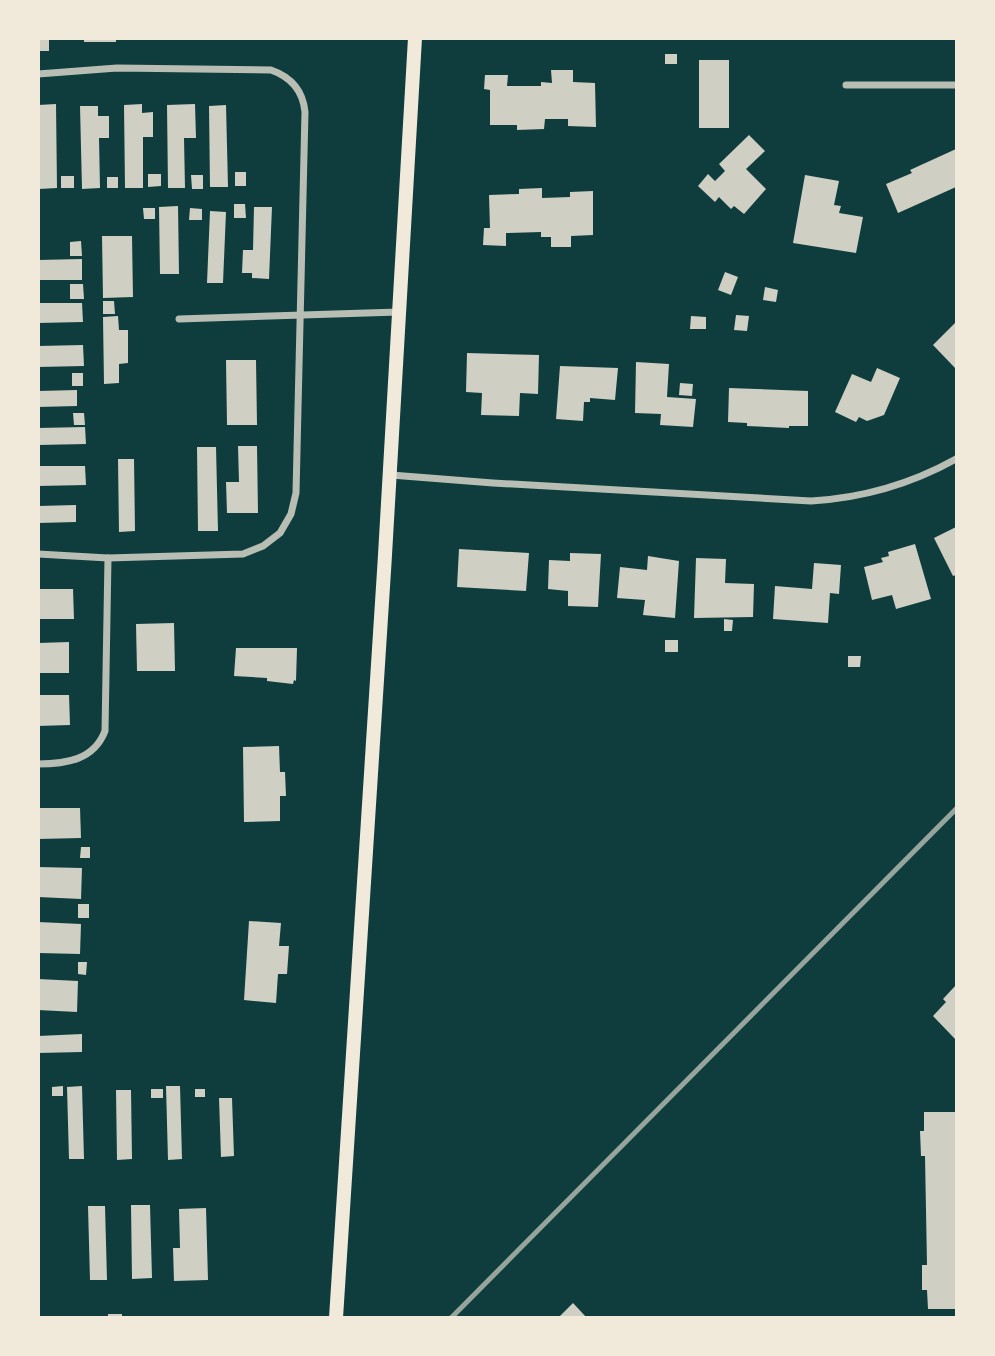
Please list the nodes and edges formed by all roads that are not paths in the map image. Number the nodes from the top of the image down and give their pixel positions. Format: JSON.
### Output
{"nodes":[{"id":1,"x":415,"y":38,"type":"edge"},
{"id":2,"x":38,"y":74,"type":"edge"},
{"id":3,"x":846,"y":85,"type":"dead end"},
{"id":4,"x":957,"y":85,"type":"edge"},
{"id":5,"x":399,"y":312,"type":"junction"},
{"id":6,"x":299,"y":316,"type":"junction"},
{"id":7,"x":179,"y":319,"type":"dead end"},
{"id":8,"x":957,"y":459,"type":"edge"},
{"id":9,"x":391,"y":475,"type":"junction"},
{"id":10,"x":38,"y":554,"type":"edge"},
{"id":11,"x":108,"y":558,"type":"junction"},
{"id":12,"x":38,"y":764,"type":"edge"},
{"id":13,"x":336,"y":1318,"type":"edge"}],
"edges":[{"from":1,"to":5,"type":"main road"},
{"from":2,"to":6,"type":"street"},
{"from":3,"to":4,"type":"street"},
{"from":5,"to":6,"type":"street"},
{"from":5,"to":9,"type":"main road"},
{"from":6,"to":7,"type":"street"},
{"from":6,"to":11,"type":"street"},
{"from":8,"to":9,"type":"street"},
{"from":9,"to":13,"type":"main road"},
{"from":10,"to":11,"type":"street"},
{"from":11,"to":12,"type":"street"}]}
